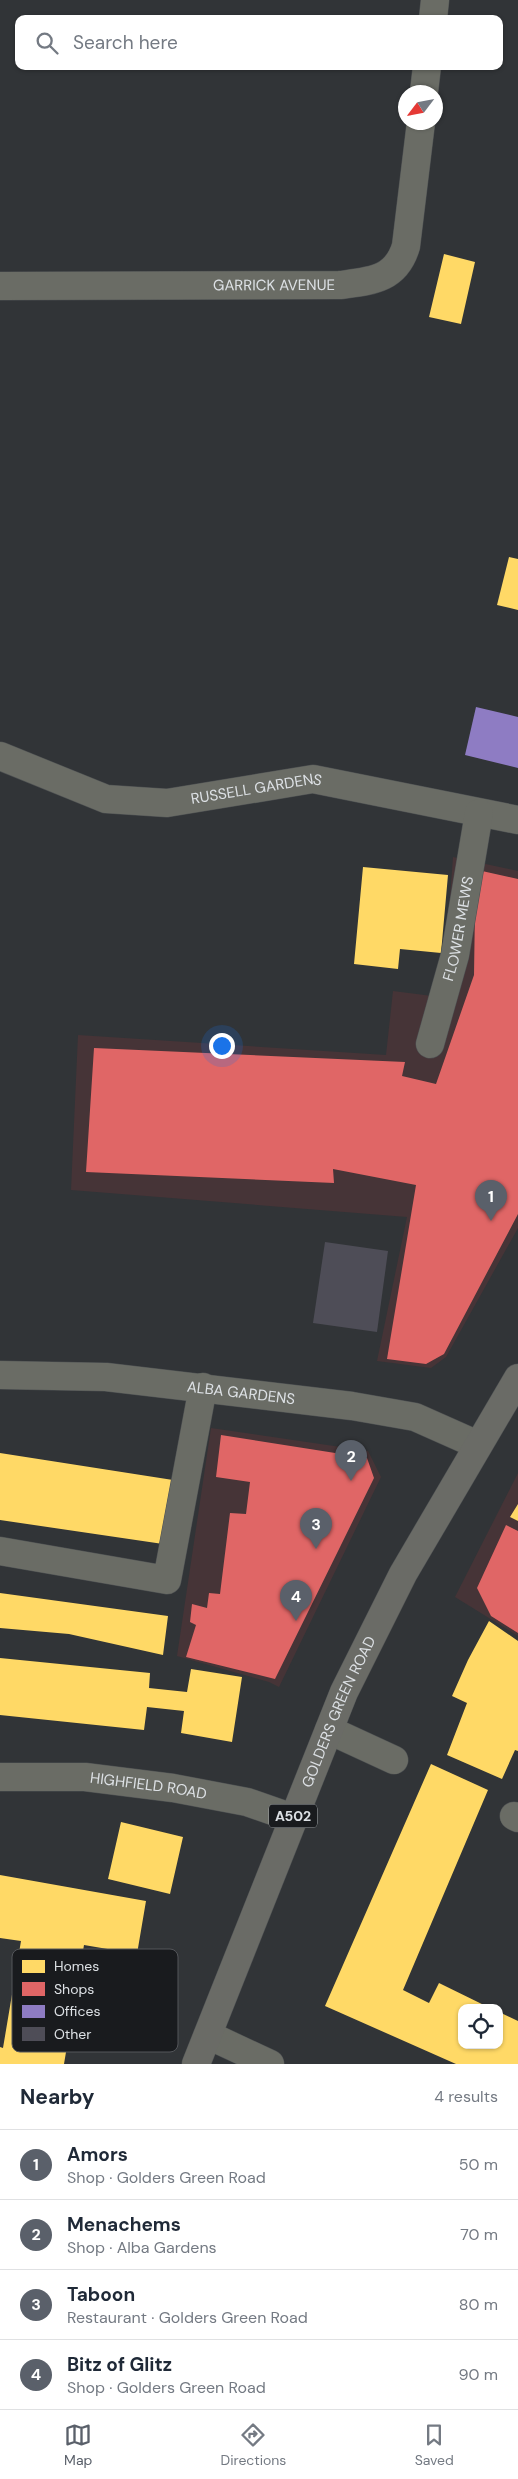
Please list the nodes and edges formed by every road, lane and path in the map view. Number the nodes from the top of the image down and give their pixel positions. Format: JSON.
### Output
{"nodes":[{"id":1,"x":435,"y":0,"type":"edge"},
{"id":2,"x":433,"y":15,"type":"edge"},
{"id":3,"x":427,"y":70,"type":"edge"},
{"id":4,"x":425,"y":85,"type":"edge"},
{"id":5,"x":419,"y":130,"type":"edge"},
{"id":6,"x":0,"y":286,"type":"edge"},
{"id":7,"x":0,"y":756,"type":"edge"},
{"id":8,"x":479,"y":813,"type":"junction"},
{"id":9,"x":518,"y":820,"type":"edge"},
{"id":10,"x":430,"y":1044,"type":"dead end"},
{"id":11,"x":0,"y":1375,"type":"edge"},
{"id":12,"x":518,"y":1378,"type":"edge"},
{"id":13,"x":203,"y":1387,"type":"junction"},
{"id":14,"x":511,"y":1405,"type":"edge"},
{"id":15,"x":478,"y":1445,"type":"junction"},
{"id":16,"x":0,"y":1551,"type":"edge"},
{"id":17,"x":329,"y":1730,"type":"junction"},
{"id":18,"x":394,"y":1760,"type":"dead end"},
{"id":19,"x":0,"y":1777,"type":"edge"},
{"id":20,"x":292,"y":1818,"type":"junction"},
{"id":21,"x":208,"y":2035,"type":"junction"},
{"id":22,"x":196,"y":2064,"type":"edge"},
{"id":23,"x":270,"y":2064,"type":"edge"}],
"edges":[{"from":1,"to":2,"type":"street"},
{"from":3,"to":4,"type":"street"},
{"from":5,"to":6,"type":"street","name":"GARRICK AVENUE"},
{"from":7,"to":8,"type":"street","name":"RUSSELL GARDENS"},
{"from":8,"to":9,"type":"street","name":"RUSSELL GARDENS"},
{"from":8,"to":10,"type":"street","name":"FLOWER MEWS"},
{"from":11,"to":13,"type":"street","name":"ALBA GARDENS"},
{"from":12,"to":14,"type":"main road","name":"GOLDERS GREEN ROAD","number":"A502"},
{"from":13,"to":15,"type":"street","name":"ALBA GARDENS"},
{"from":13,"to":16,"type":"street"},
{"from":14,"to":15,"type":"main road","name":"GOLDERS GREEN ROAD","number":"A502"},
{"from":15,"to":17,"type":"main road","name":"GOLDERS GREEN ROAD","number":"A502"},
{"from":17,"to":18,"type":"street"},
{"from":17,"to":20,"type":"main road","name":"GOLDERS GREEN ROAD","number":"A502"},
{"from":19,"to":20,"type":"street","name":"HIGHFIELD ROAD"},
{"from":20,"to":21,"type":"main road","name":"GOLDERS GREEN ROAD","number":"A502"},
{"from":21,"to":22,"type":"main road","name":"GOLDERS GREEN ROAD","number":"A502"},
{"from":21,"to":23,"type":"street"}]}
